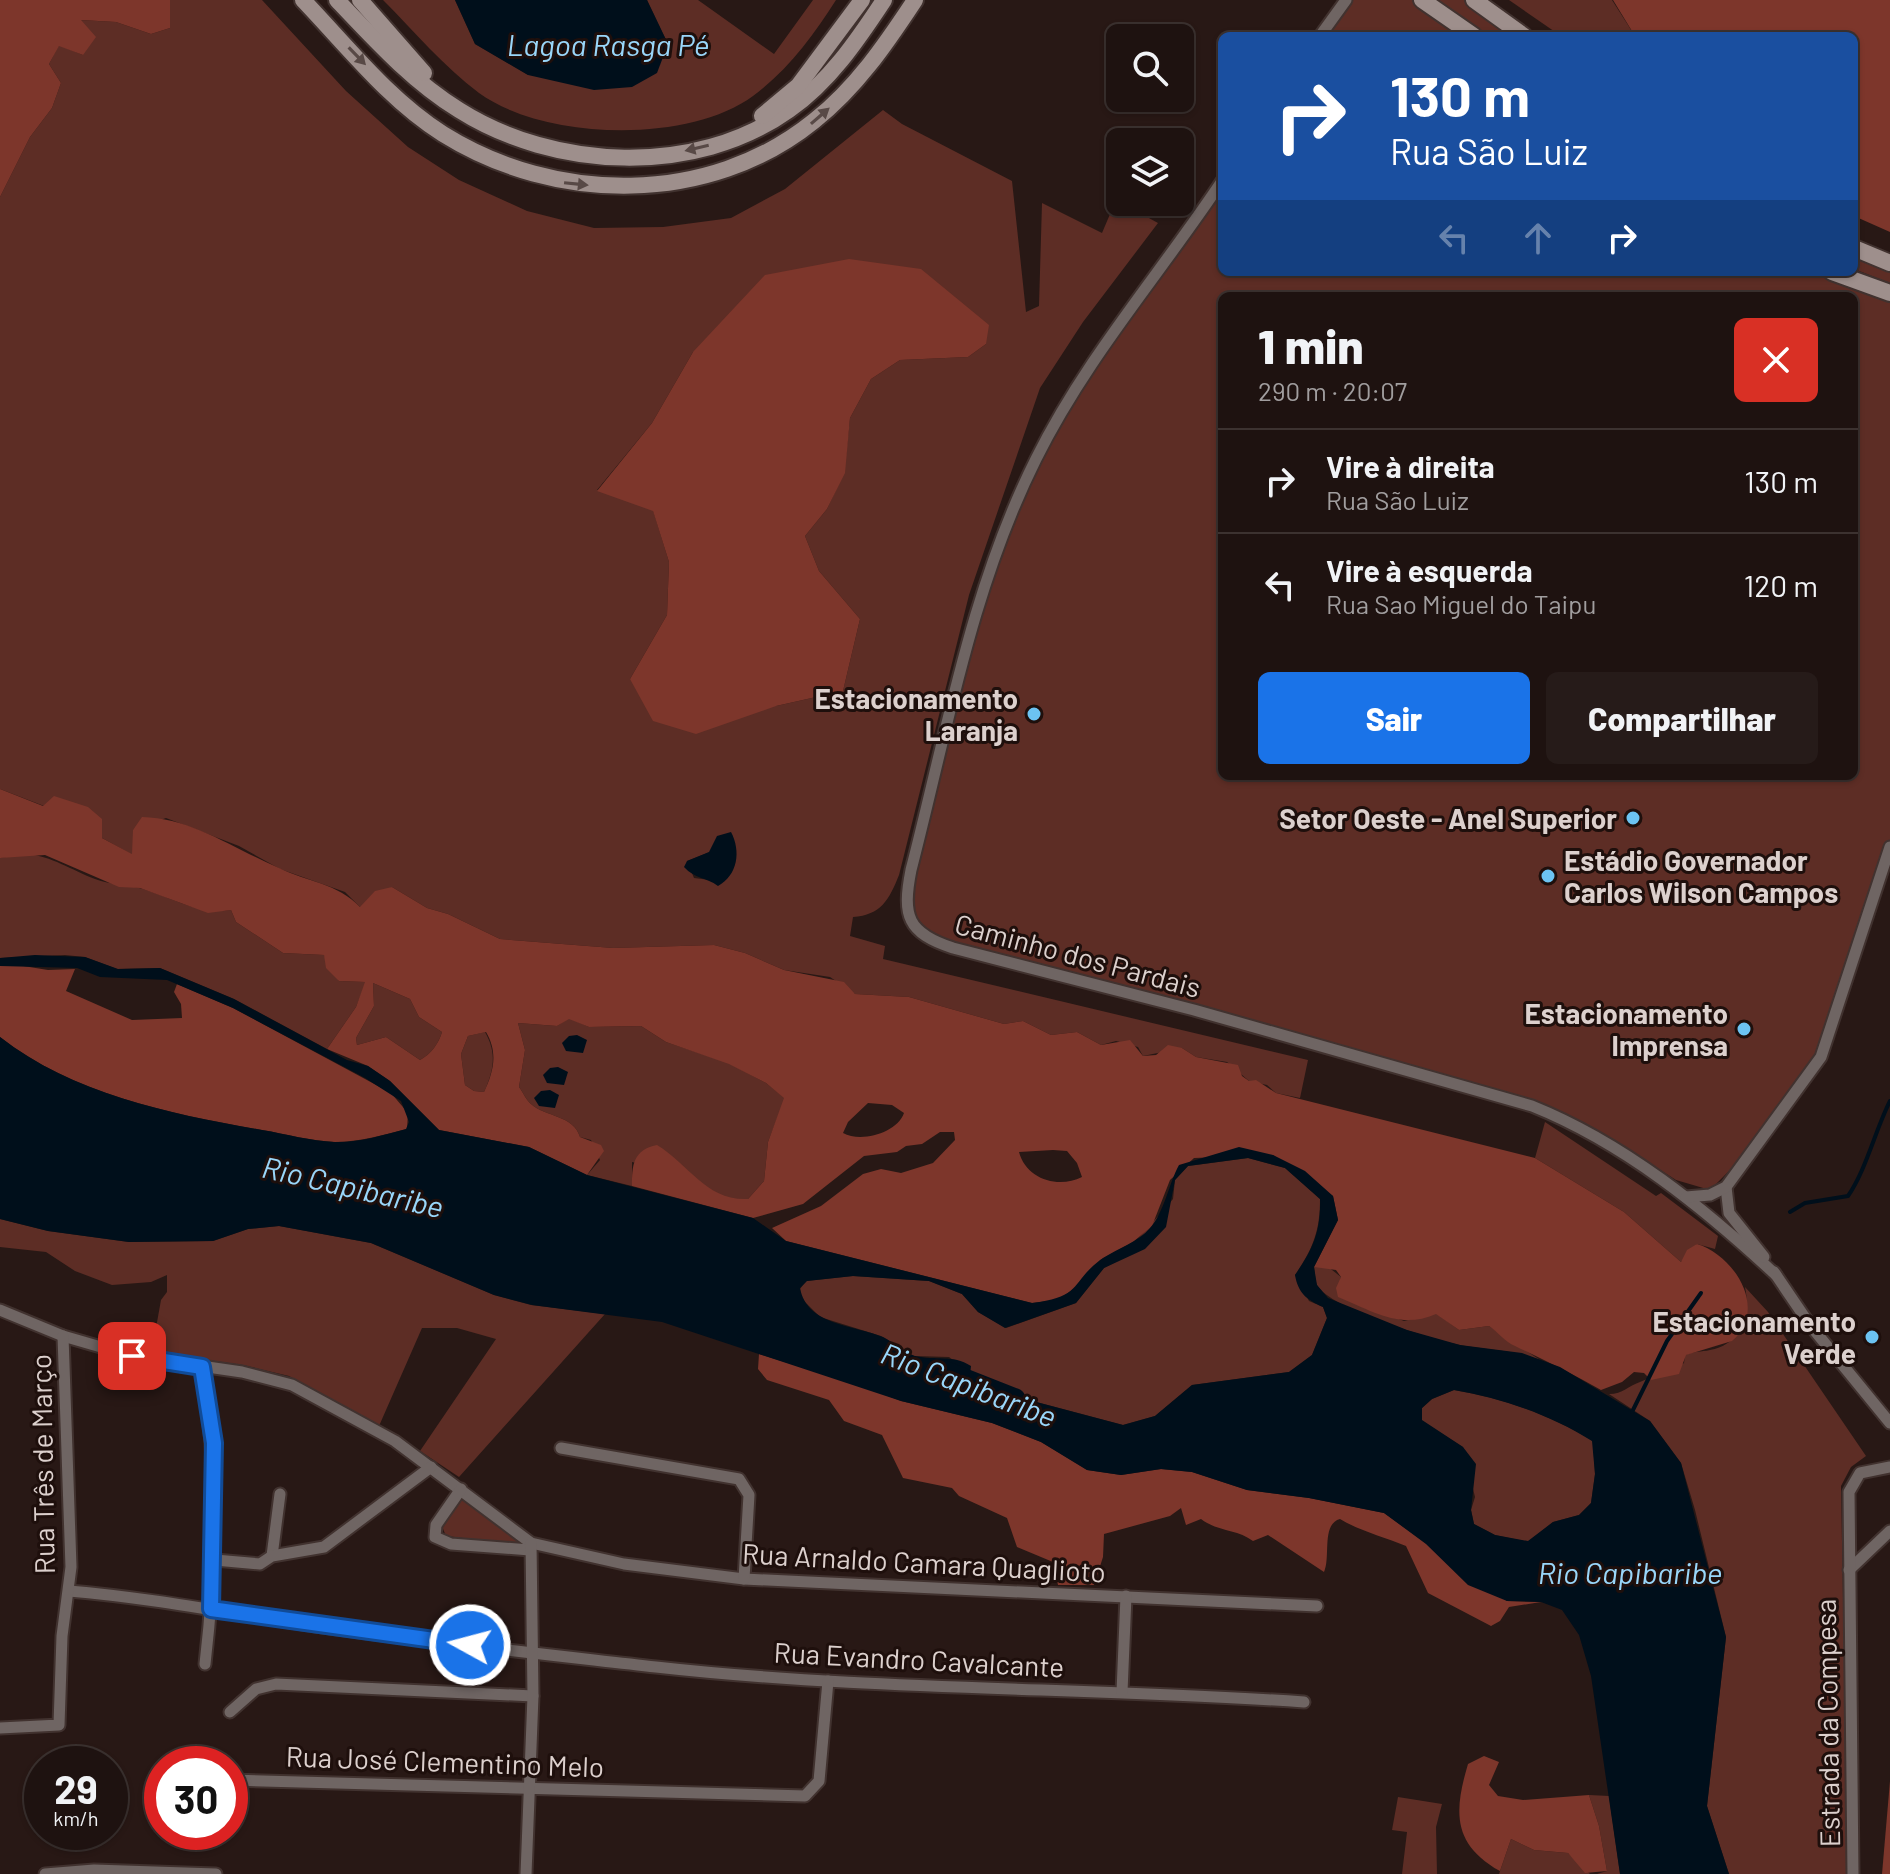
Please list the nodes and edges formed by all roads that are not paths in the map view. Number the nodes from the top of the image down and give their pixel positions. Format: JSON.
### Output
{"nodes":[{"id":1,"x":303,"y":0,"type":"edge"},
{"id":2,"x":337,"y":0,"type":"edge"},
{"id":3,"x":360,"y":0,"type":"edge"},
{"id":4,"x":862,"y":0,"type":"edge"},
{"id":5,"x":884,"y":0,"type":"edge"},
{"id":6,"x":915,"y":0,"type":"edge"},
{"id":7,"x":1346,"y":0,"type":"edge"},
{"id":8,"x":1422,"y":0,"type":"edge"},
{"id":9,"x":1474,"y":0,"type":"edge"},
{"id":10,"x":1323,"y":32,"type":"edge"},
{"id":11,"x":1468,"y":32,"type":"edge"},
{"id":12,"x":1518,"y":32,"type":"edge"},
{"id":13,"x":457,"y":109,"type":"junction"},
{"id":14,"x":729,"y":140,"type":"junction"},
{"id":15,"x":1218,"y":187,"type":"edge"},
{"id":16,"x":1858,"y":250,"type":"edge"},
{"id":17,"x":1890,"y":263,"type":"edge"},
{"id":18,"x":1843,"y":276,"type":"edge"},
{"id":19,"x":1890,"y":293,"type":"edge"},
{"id":20,"x":1890,"y":847,"type":"edge"},
{"id":21,"x":1726,"y":1187,"type":"junction"},
{"id":22,"x":1686,"y":1197,"type":"junction"},
{"id":23,"x":1776,"y":1275,"type":"junction"},
{"id":24,"x":0,"y":1310,"type":"edge"},
{"id":25,"x":63,"y":1336,"type":"junction"},
{"id":26,"x":202,"y":1367,"type":"junction"},
{"id":27,"x":1890,"y":1423,"type":"edge"},
{"id":28,"x":561,"y":1448,"type":"dead end"},
{"id":29,"x":431,"y":1467,"type":"junction"},
{"id":30,"x":1890,"y":1467,"type":"edge"},
{"id":31,"x":461,"y":1489,"type":"junction"},
{"id":32,"x":280,"y":1494,"type":"dead end"},
{"id":33,"x":1890,"y":1531,"type":"edge"},
{"id":34,"x":531,"y":1547,"type":"junction"},
{"id":35,"x":272,"y":1556,"type":"junction"},
{"id":36,"x":215,"y":1560,"type":"junction"},
{"id":37,"x":1849,"y":1570,"type":"junction"},
{"id":38,"x":744,"y":1579,"type":"junction"},
{"id":39,"x":69,"y":1591,"type":"junction"},
{"id":40,"x":1126,"y":1596,"type":"junction"},
{"id":41,"x":1317,"y":1606,"type":"dead end"},
{"id":42,"x":211,"y":1609,"type":"junction"},
{"id":43,"x":532,"y":1653,"type":"junction"},
{"id":44,"x":205,"y":1664,"type":"dead end"},
{"id":45,"x":828,"y":1681,"type":"junction"},
{"id":46,"x":1122,"y":1692,"type":"junction"},
{"id":47,"x":533,"y":1696,"type":"junction"},
{"id":48,"x":1304,"y":1702,"type":"dead end"},
{"id":49,"x":230,"y":1712,"type":"dead end"},
{"id":50,"x":0,"y":1728,"type":"edge"},
{"id":51,"x":248,"y":1780,"type":"edge"},
{"id":52,"x":528,"y":1787,"type":"junction"},
{"id":53,"x":45,"y":1874,"type":"edge"},
{"id":54,"x":216,"y":1874,"type":"edge"},
{"id":55,"x":526,"y":1874,"type":"edge"},
{"id":56,"x":1853,"y":1874,"type":"edge"}],
"edges":[{"from":1,"to":6,"type":"street","one_way":true},
{"from":2,"to":13,"type":"street"},
{"from":3,"to":13,"type":"street"},
{"from":4,"to":14,"type":"street"},
{"from":5,"to":14,"type":"street"},
{"from":7,"to":10,"type":"street"},
{"from":8,"to":11,"type":"street"},
{"from":9,"to":12,"type":"street"},
{"from":14,"to":13,"type":"street","one_way":true},
{"from":15,"to":22,"type":"street","name":"Caminho dos Pardais"},
{"from":16,"to":17,"type":"street"},
{"from":18,"to":19,"type":"street"},
{"from":20,"to":21,"type":"street"},
{"from":21,"to":22,"type":"street"},
{"from":21,"to":23,"type":"street"},
{"from":22,"to":23,"type":"street"},
{"from":23,"to":27,"type":"street"},
{"from":24,"to":25,"type":"street"},
{"from":25,"to":26,"type":"street"},
{"from":25,"to":39,"type":"street","name":"Rua Três de Março"},
{"from":26,"to":29,"type":"street"},
{"from":26,"to":36,"type":"street"},
{"from":28,"to":38,"type":"street"},
{"from":29,"to":31,"type":"street"},
{"from":29,"to":35,"type":"street"},
{"from":30,"to":37,"type":"street","name":"Estrada da Compesa"},
{"from":31,"to":34,"type":"street"},
{"from":31,"to":34,"type":"street","name":"Rua Arnaldo Camara Quaglioto"},
{"from":32,"to":35,"type":"street"},
{"from":33,"to":37,"type":"street","name":"Estrada da Compesa"},
{"from":34,"to":38,"type":"street","name":"Rua Arnaldo Camara Quaglioto"},
{"from":34,"to":43,"type":"street"},
{"from":35,"to":36,"type":"street"},
{"from":36,"to":42,"type":"street"},
{"from":37,"to":56,"type":"street","name":"Estrada da Compesa"},
{"from":38,"to":40,"type":"street","name":"Rua Arnaldo Camara Quaglioto"},
{"from":39,"to":42,"type":"street","name":"Rua Evandro Cavalcante"},
{"from":39,"to":50,"type":"street","name":"Rua Três de Março"},
{"from":40,"to":41,"type":"street","name":"Rua Arnaldo Camara Quaglioto"},
{"from":40,"to":46,"type":"street"},
{"from":42,"to":43,"type":"street","name":"Rua Evandro Cavalcante"},
{"from":42,"to":44,"type":"street"},
{"from":43,"to":45,"type":"street","name":"Rua Evandro Cavalcante"},
{"from":43,"to":47,"type":"street"},
{"from":45,"to":46,"type":"street","name":"Rua Evandro Cavalcante"},
{"from":45,"to":52,"type":"street","name":"Rua José Clementino Melo"},
{"from":46,"to":48,"type":"street","name":"Rua Evandro Cavalcante"},
{"from":47,"to":49,"type":"street"},
{"from":47,"to":52,"type":"street"},
{"from":51,"to":52,"type":"street","name":"Rua José Clementino Melo"},
{"from":52,"to":55,"type":"street"},
{"from":53,"to":54,"type":"street"}]}
